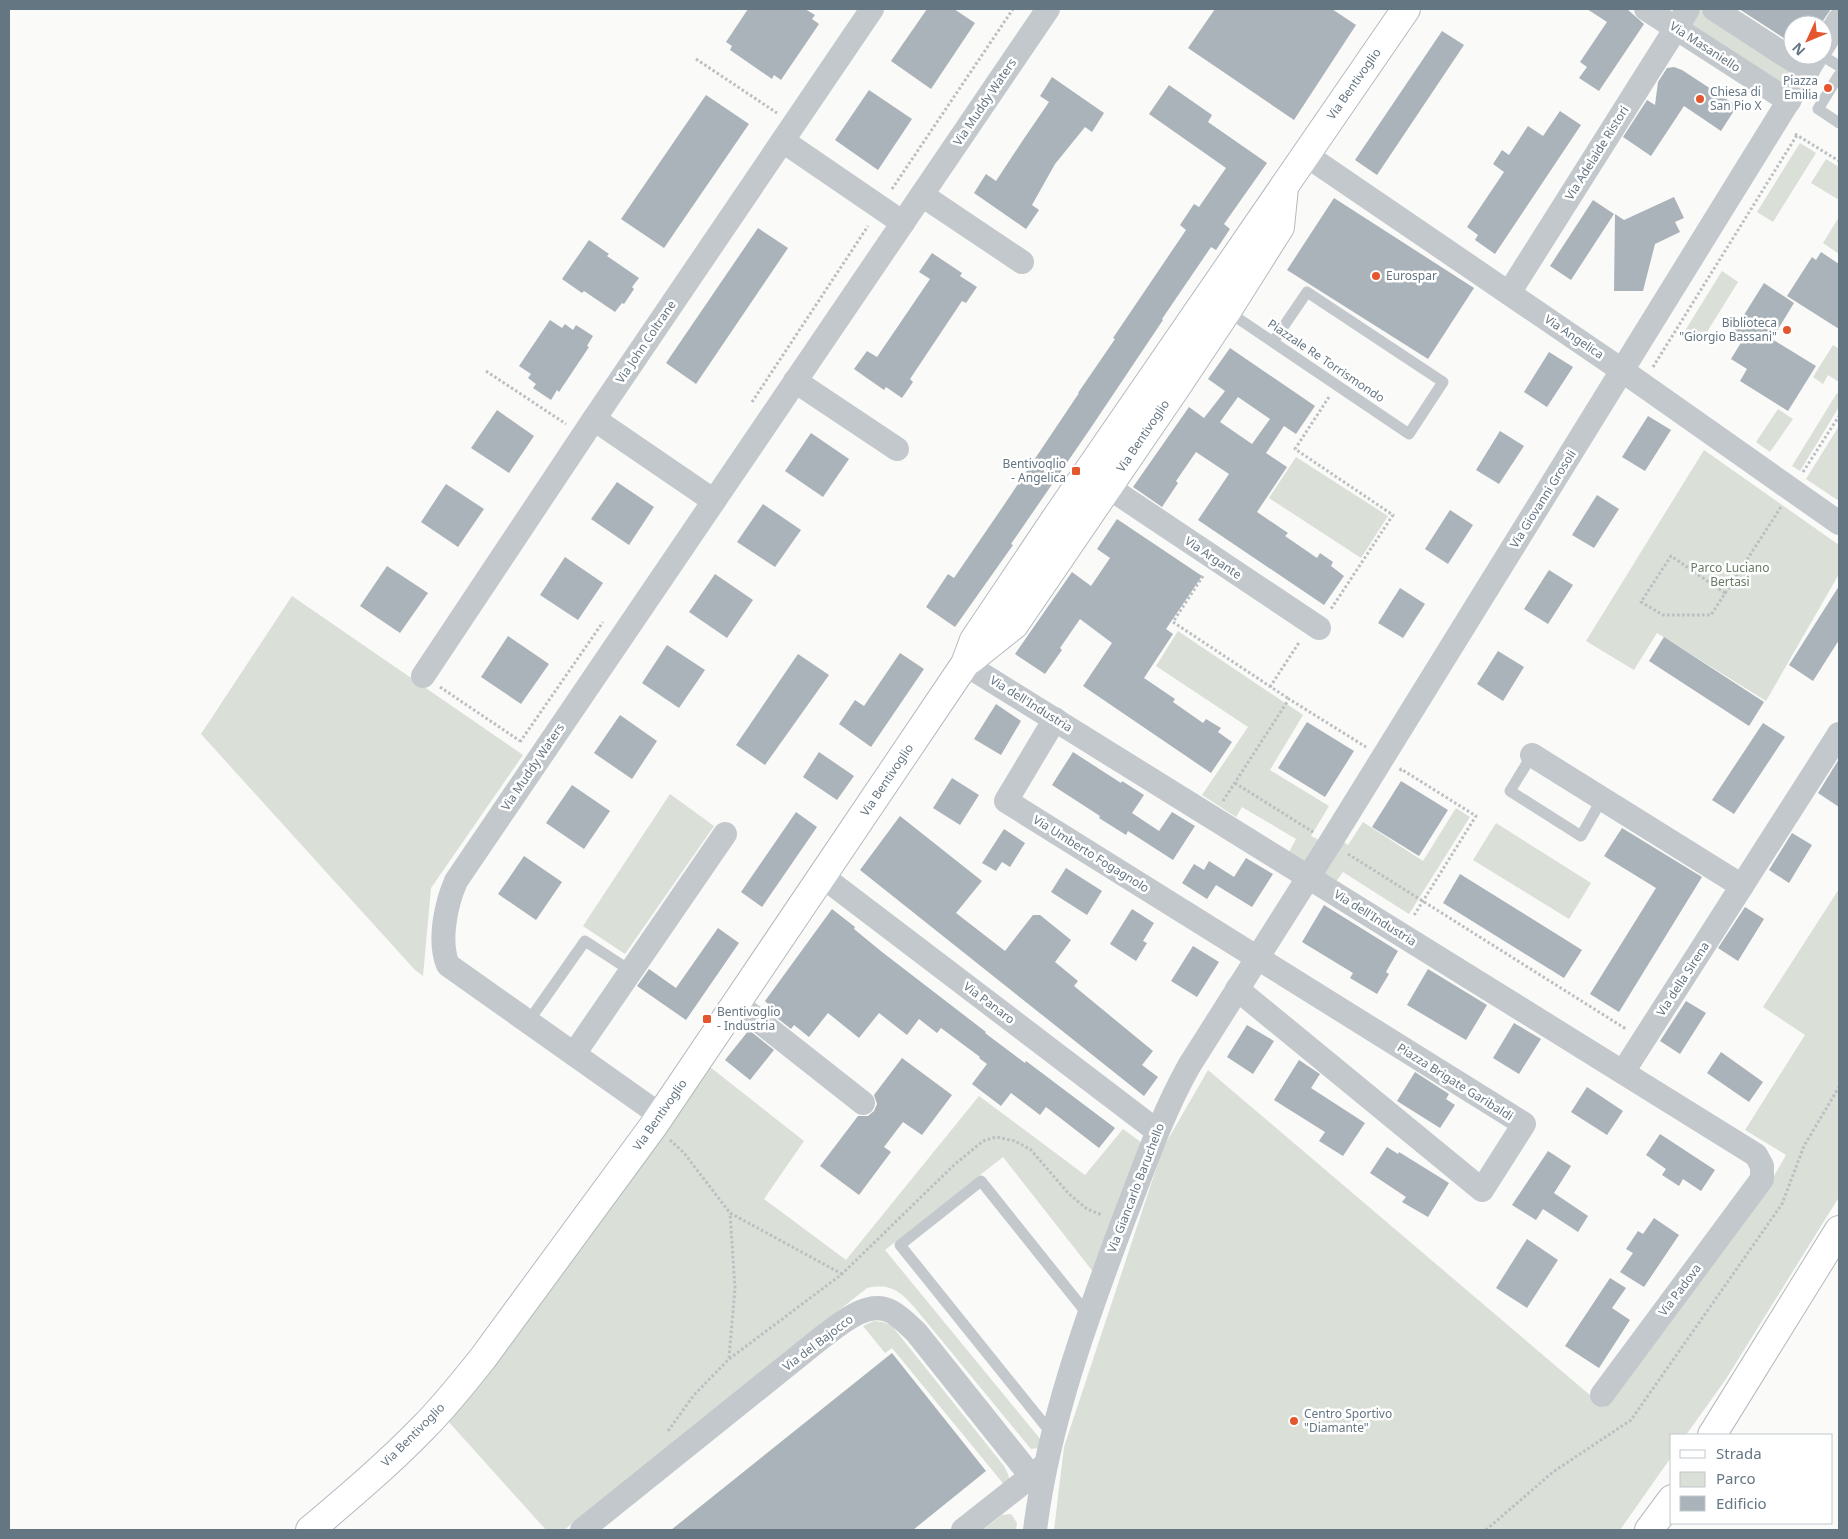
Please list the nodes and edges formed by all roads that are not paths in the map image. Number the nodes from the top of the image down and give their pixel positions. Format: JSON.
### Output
{"nodes":[{"id":1,"x":872,"y":9,"type":"edge"},
{"id":2,"x":1048,"y":9,"type":"edge"},
{"id":3,"x":1406,"y":9,"type":"edge"},
{"id":4,"x":1646,"y":9,"type":"edge"},
{"id":5,"x":1714,"y":9,"type":"edge"},
{"id":6,"x":1683,"y":17,"type":"edge"},
{"id":7,"x":1783,"y":44,"type":"edge"},
{"id":8,"x":1813,"y":65,"type":"edge"},
{"id":9,"x":1839,"y":75,"type":"edge"},
{"id":10,"x":1789,"y":102,"type":"junction"},
{"id":11,"x":1839,"y":123,"type":"edge"},
{"id":12,"x":788,"y":133,"type":"junction"},
{"id":13,"x":1306,"y":154,"type":"junction"},
{"id":14,"x":1285,"y":185,"type":"junction"},
{"id":15,"x":922,"y":195,"type":"junction"},
{"id":16,"x":903,"y":223,"type":"junction"},
{"id":17,"x":1022,"y":262,"type":"dead end"},
{"id":18,"x":1214,"y":286,"type":"junction"},
{"id":19,"x":1508,"y":293,"type":"junction"},
{"id":20,"x":1227,"y":311,"type":"junction"},
{"id":21,"x":1196,"y":313,"type":"junction"},
{"id":22,"x":1273,"y":342,"type":"junction"},
{"id":23,"x":1622,"y":371,"type":"junction"},
{"id":24,"x":795,"y":381,"type":"junction"},
{"id":25,"x":589,"y":427,"type":"junction"},
{"id":26,"x":897,"y":449,"type":"dead end"},
{"id":27,"x":1108,"y":488,"type":"junction"},
{"id":28,"x":714,"y":501,"type":"junction"},
{"id":29,"x":1839,"y":523,"type":"edge"},
{"id":30,"x":1319,"y":628,"type":"road end"},
{"id":31,"x":965,"y":664,"type":"junction"},
{"id":32,"x":423,"y":676,"type":"road end"},
{"id":33,"x":1055,"y":720,"type":"junction"},
{"id":34,"x":1839,"y":734,"type":"edge"},
{"id":35,"x":1532,"y":755,"type":"joint"},
{"id":36,"x":1602,"y":799,"type":"junction"},
{"id":37,"x":725,"y":834,"type":"dead end"},
{"id":38,"x":822,"y":876,"type":"junction"},
{"id":39,"x":1317,"y":882,"type":"junction"},
{"id":40,"x":1742,"y":886,"type":"junction"},
{"id":41,"x":1257,"y":958,"type":"junction"},
{"id":42,"x":631,"y":971,"type":"junction"},
{"id":43,"x":1237,"y":989,"type":"junction"},
{"id":44,"x":736,"y":1003,"type":"junction"},
{"id":45,"x":528,"y":1022,"type":"junction"},
{"id":46,"x":574,"y":1054,"type":"junction"},
{"id":47,"x":1623,"y":1072,"type":"junction"},
{"id":48,"x":863,"y":1103,"type":"dead end"},
{"id":49,"x":657,"y":1120,"type":"junction"},
{"id":50,"x":1156,"y":1131,"type":"junction"},
{"id":51,"x":1758,"y":1185,"type":"joint"},
{"id":52,"x":1839,"y":1230,"type":"edge"},
{"id":53,"x":1089,"y":1317,"type":"junction"},
{"id":54,"x":1602,"y":1394,"type":"dead end"},
{"id":55,"x":1713,"y":1434,"type":"edge"},
{"id":56,"x":1054,"y":1435,"type":"junction"},
{"id":57,"x":1039,"y":1470,"type":"junction"},
{"id":58,"x":1670,"y":1502,"type":"edge"},
{"id":59,"x":310,"y":1530,"type":"edge"},
{"id":60,"x":582,"y":1530,"type":"edge"},
{"id":61,"x":963,"y":1530,"type":"edge"},
{"id":62,"x":1035,"y":1530,"type":"edge"},
{"id":63,"x":1649,"y":1530,"type":"edge"}],
"edges":[{"from":1,"to":12,"type":"street","name":"Via John Coltrane"},
{"from":2,"to":15,"type":"street","name":"Via Muddy Waters"},
{"from":3,"to":13,"type":"street","name":"Via Bentivoglio"},
{"from":4,"to":6,"type":"street","name":"Via Masaniello"},
{"from":5,"to":7,"type":"street"},
{"from":6,"to":10,"type":"street","name":"Via Masaniello"},
{"from":6,"to":19,"type":"street","name":"Via Adelaide Ristori"},
{"from":8,"to":10,"type":"street"},
{"from":9,"to":11,"type":"lane"},
{"from":10,"to":23,"type":"street","name":"Via Giovanni Grosoli"},
{"from":12,"to":16,"type":"street"},
{"from":12,"to":25,"type":"street","name":"Via John Coltrane"},
{"from":13,"to":14,"type":"street","name":"Via Bentivoglio"},
{"from":13,"to":19,"type":"street","name":"Via Angelica"},
{"from":14,"to":18,"type":"street","name":"Via Bentivoglio"},
{"from":14,"to":20,"type":"street","name":"Via Bentivoglio"},
{"from":15,"to":16,"type":"street","name":"Via Muddy Waters"},
{"from":15,"to":17,"type":"street"},
{"from":16,"to":24,"type":"street","name":"Via Muddy Waters"},
{"from":18,"to":20,"type":"street"},
{"from":18,"to":21,"type":"street","name":"Via Bentivoglio"},
{"from":19,"to":23,"type":"street","name":"Via Angelica"},
{"from":20,"to":21,"type":"street"},
{"from":20,"to":22,"type":"lane","name":"Piazzale Re Torrismondo"},
{"from":20,"to":27,"type":"street","name":"Via Bentivoglio"},
{"from":21,"to":31,"type":"street","name":"Via Bentivoglio"},
{"from":22,"to":22,"type":"lane","name":"Piazzale Re Torrismondo"},
{"from":23,"to":29,"type":"street","name":"Via Angelica"},
{"from":23,"to":39,"type":"street","name":"Via Giovanni Grosoli"},
{"from":24,"to":26,"type":"street"},
{"from":24,"to":28,"type":"street","name":"Via Muddy Waters"},
{"from":25,"to":28,"type":"street"},
{"from":25,"to":32,"type":"street","name":"Via John Coltrane"},
{"from":27,"to":30,"type":"street","name":"Via Argante"},
{"from":27,"to":31,"type":"street","name":"Via Bentivoglio"},
{"from":28,"to":45,"type":"street","name":"Via Muddy Waters"},
{"from":31,"to":33,"type":"street","name":"Via dell'Industria"},
{"from":31,"to":38,"type":"street","name":"Via Bentivoglio"},
{"from":33,"to":39,"type":"street","name":"Via dell'Industria"},
{"from":33,"to":41,"type":"street","name":"Via Umberto Fogagnolo"},
{"from":34,"to":40,"type":"street","name":"Via della Sirena"},
{"from":35,"to":36,"type":"street"},
{"from":35,"to":36,"type":"lane"},
{"from":36,"to":40,"type":"street"},
{"from":37,"to":42,"type":"street"},
{"from":38,"to":44,"type":"street","name":"Via Bentivoglio"},
{"from":38,"to":50,"type":"street","name":"Via Panaro"},
{"from":39,"to":41,"type":"street","name":"Via Giancarlo Baruchello"},
{"from":39,"to":47,"type":"street","name":"Via dell'Industria"},
{"from":40,"to":47,"type":"street","name":"Via della Sirena"},
{"from":41,"to":43,"type":"street","name":"Via Giancarlo Baruchello"},
{"from":41,"to":43,"type":"street","name":"Piazza Brigate Garibaldi"},
{"from":42,"to":45,"type":"lane"},
{"from":42,"to":46,"type":"street"},
{"from":43,"to":50,"type":"street","name":"Via Giancarlo Baruchello"},
{"from":44,"to":48,"type":"street"},
{"from":44,"to":49,"type":"street","name":"Via Bentivoglio"},
{"from":45,"to":46,"type":"street","name":"Via Muddy Waters"},
{"from":46,"to":49,"type":"street","name":"Via Muddy Waters"},
{"from":47,"to":51,"type":"street","name":"Via dell'Industria"},
{"from":49,"to":59,"type":"street","name":"Via Bentivoglio"},
{"from":50,"to":53,"type":"street","name":"Via Giancarlo Baruchello"},
{"from":51,"to":54,"type":"street","name":"Via Padova"},
{"from":52,"to":55,"type":"street"},
{"from":53,"to":56,"type":"street","name":"Via Giancarlo Baruchello"},
{"from":53,"to":56,"type":"lane"},
{"from":56,"to":57,"type":"street","name":"Via Giancarlo Baruchello"},
{"from":57,"to":60,"type":"street","name":"Via del Bajocco"},
{"from":57,"to":61,"type":"street"},
{"from":57,"to":62,"type":"street","name":"Via Giancarlo Baruchello"},
{"from":58,"to":63,"type":"street"}]}
